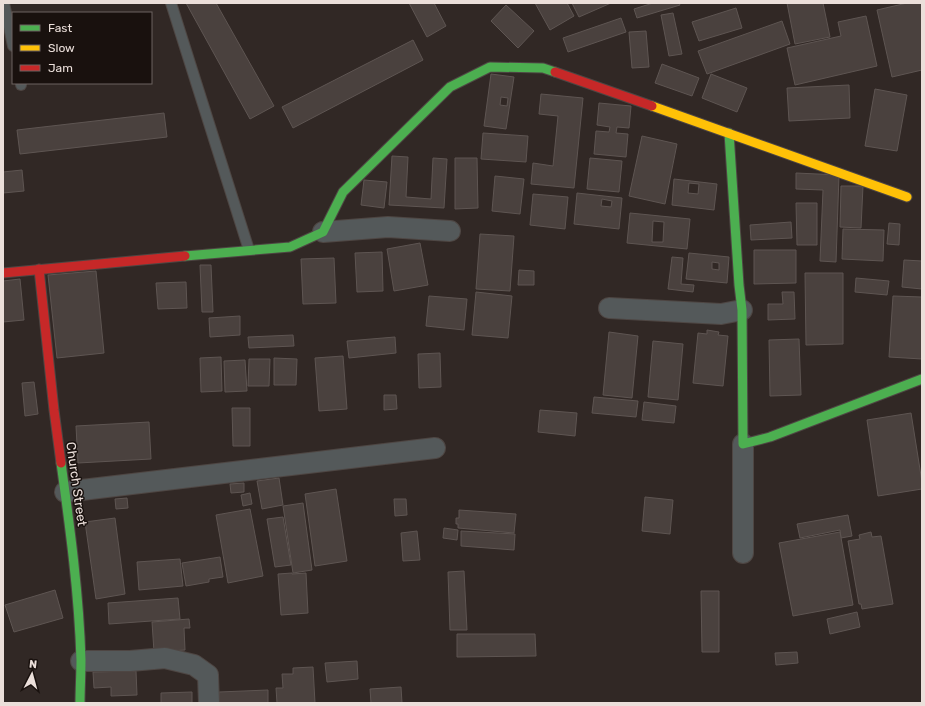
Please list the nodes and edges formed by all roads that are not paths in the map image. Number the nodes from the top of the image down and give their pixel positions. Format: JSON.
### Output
{"nodes":[{"id":1,"x":4,"y":3,"type":"edge"},
{"id":2,"x":171,"y":3,"type":"edge"},
{"id":3,"x":12,"y":41,"type":"edge"},
{"id":4,"x":729,"y":133,"type":"junction"},
{"id":5,"x":907,"y":197,"type":"dead end"},
{"id":6,"x":450,"y":231,"type":"dead end"},
{"id":7,"x":323,"y":232,"type":"junction"},
{"id":8,"x":249,"y":250,"type":"junction"},
{"id":9,"x":40,"y":269,"type":"junction"},
{"id":10,"x":3,"y":273,"type":"edge"},
{"id":11,"x":609,"y":308,"type":"dead end"},
{"id":12,"x":742,"y":310,"type":"junction"},
{"id":13,"x":922,"y":379,"type":"edge"},
{"id":14,"x":743,"y":444,"type":"junction"},
{"id":15,"x":435,"y":448,"type":"dead end"},
{"id":16,"x":65,"y":492,"type":"junction"},
{"id":17,"x":743,"y":553,"type":"dead end"},
{"id":18,"x":81,"y":661,"type":"junction"},
{"id":19,"x":80,"y":703,"type":"edge"},
{"id":20,"x":209,"y":703,"type":"edge"}],
"edges":[{"from":1,"to":3,"type":"lane"},
{"from":2,"to":8,"type":"lane"},
{"from":4,"to":5,"type":"street"},
{"from":4,"to":7,"type":"street"},
{"from":4,"to":12,"type":"street"},
{"from":6,"to":7,"type":"street"},
{"from":7,"to":8,"type":"street"},
{"from":8,"to":9,"type":"street"},
{"from":9,"to":10,"type":"street"},
{"from":9,"to":16,"type":"street","name":"Church Street"},
{"from":11,"to":12,"type":"street"},
{"from":12,"to":14,"type":"street"},
{"from":13,"to":14,"type":"street"},
{"from":14,"to":17,"type":"street"},
{"from":15,"to":16,"type":"street"},
{"from":16,"to":18,"type":"street","name":"Church Street"},
{"from":18,"to":19,"type":"street","name":"Church Street"},
{"from":18,"to":20,"type":"street"}]}
